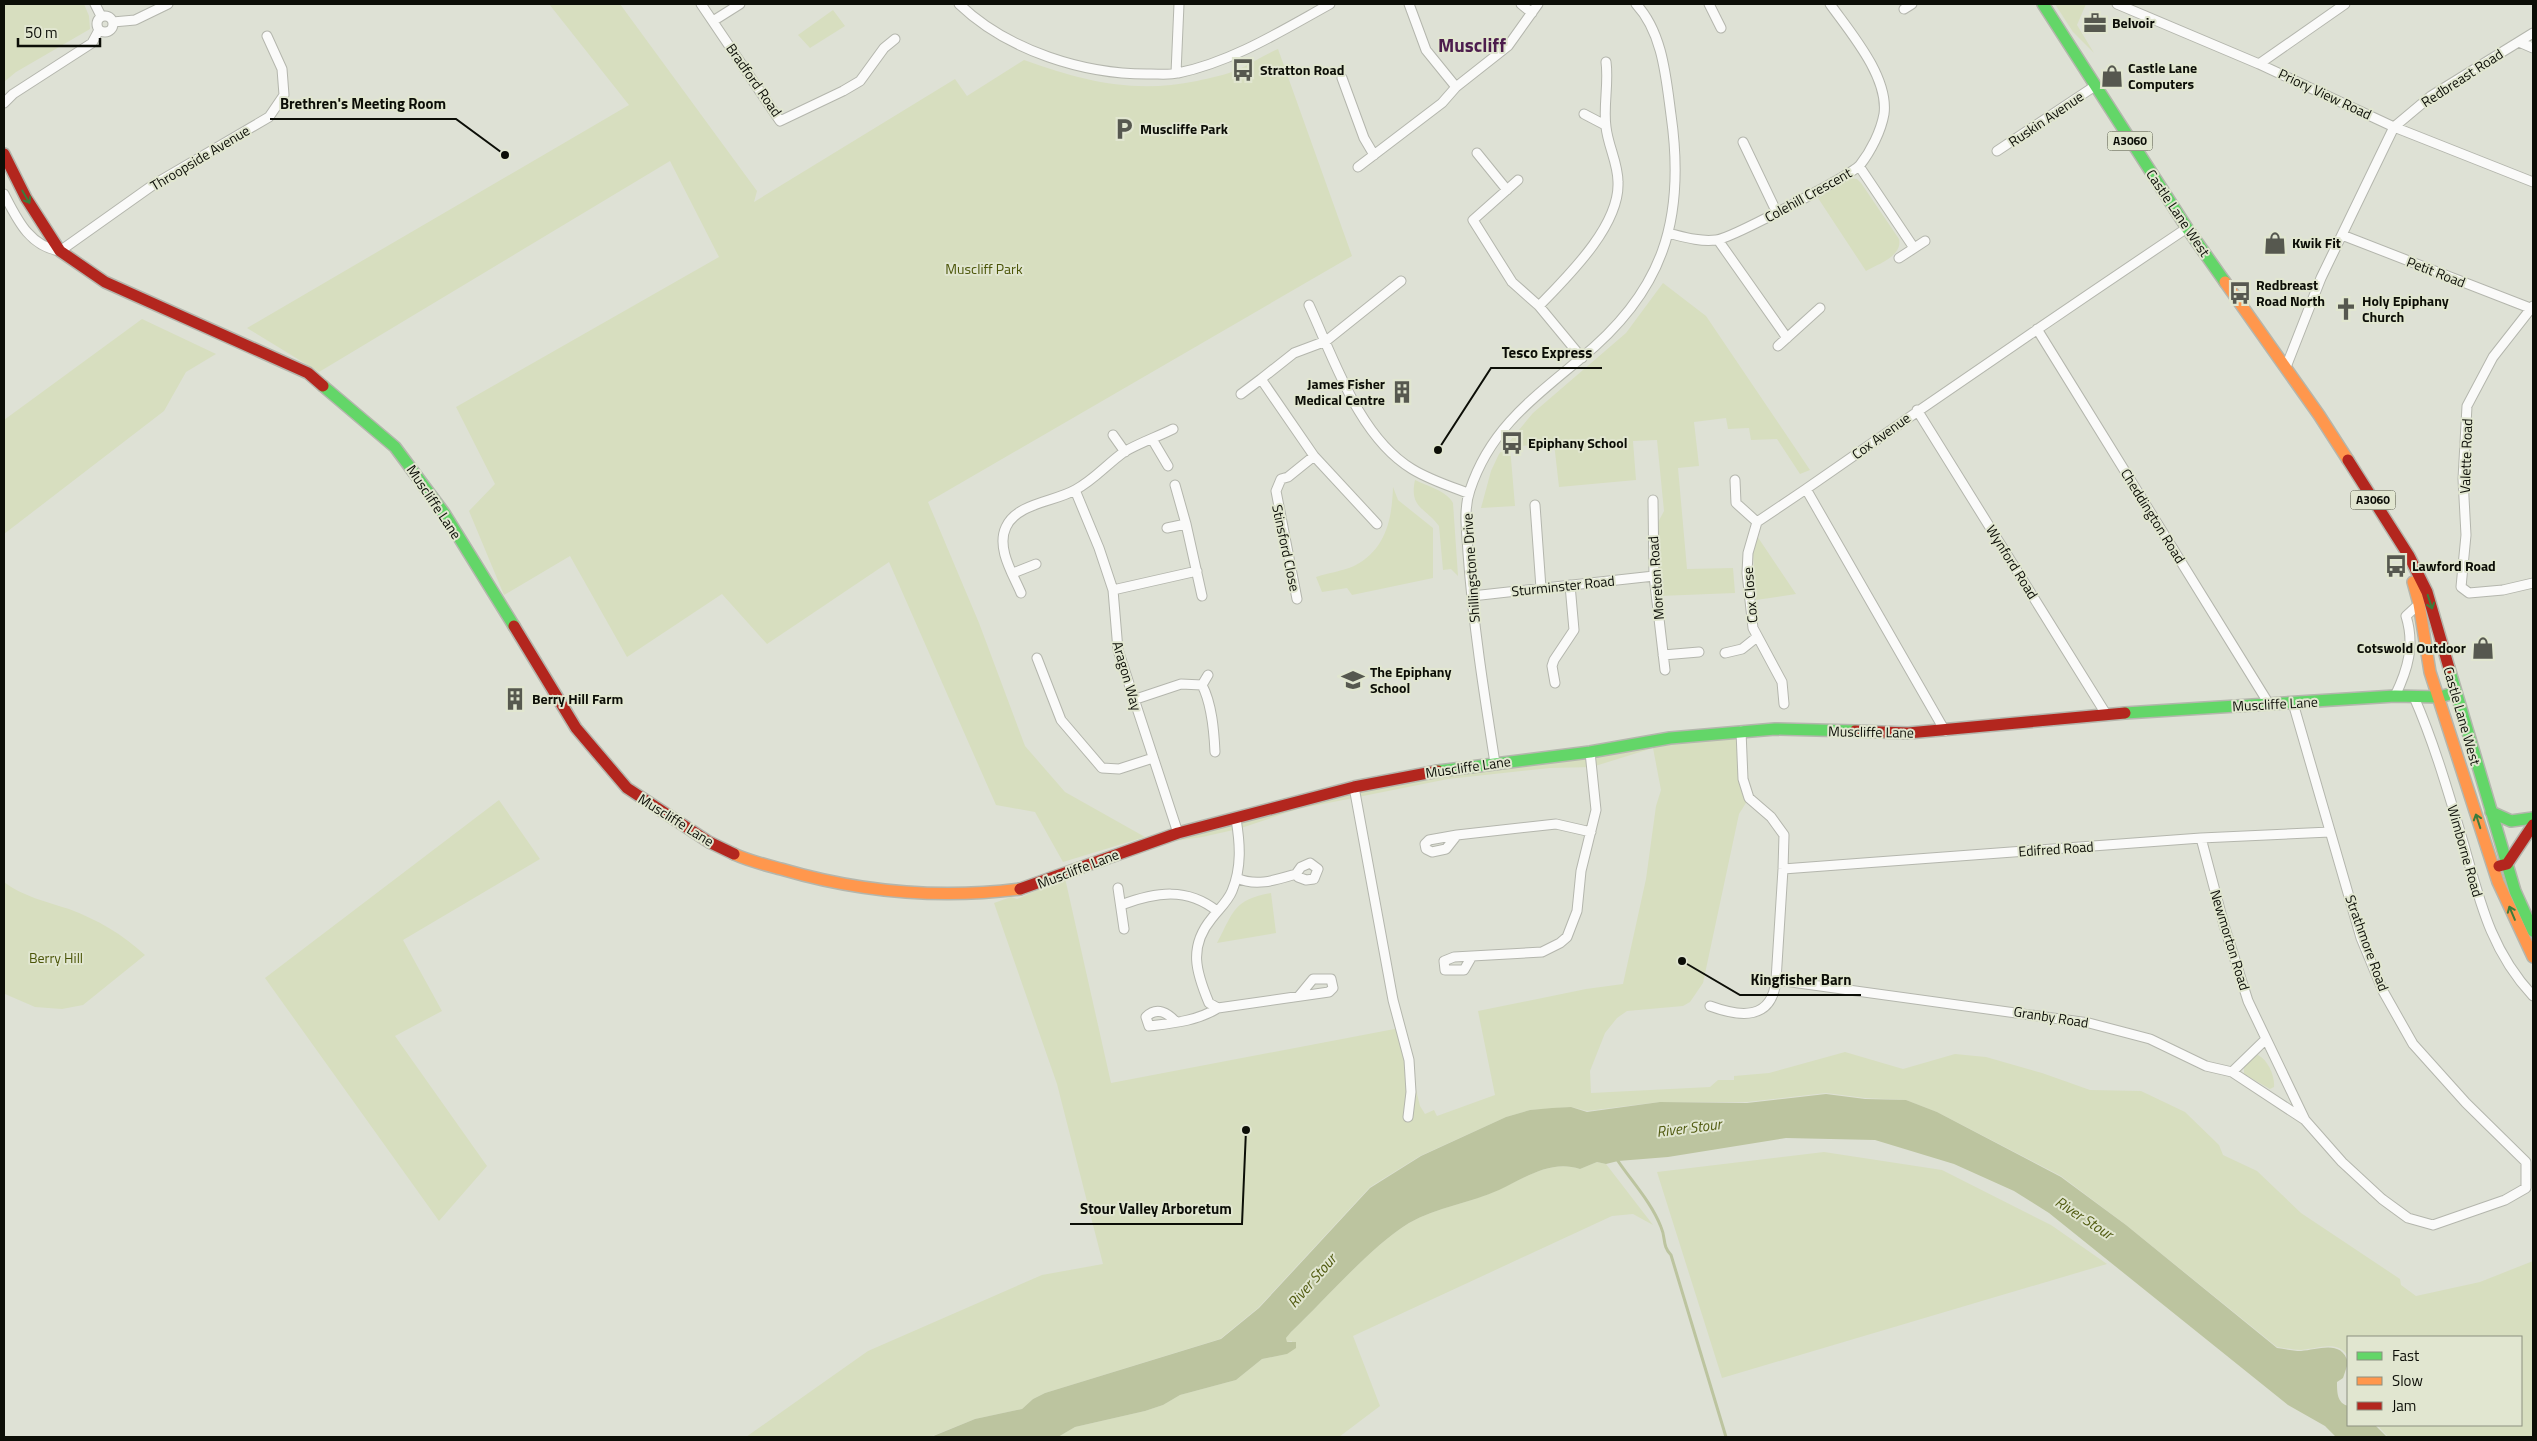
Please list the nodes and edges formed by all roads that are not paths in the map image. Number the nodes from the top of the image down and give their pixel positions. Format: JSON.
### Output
{"nodes":[{"id":1,"x":95,"y":4,"type":"edge"},
{"id":2,"x":168,"y":4,"type":"edge"},
{"id":3,"x":701,"y":4,"type":"edge"},
{"id":4,"x":740,"y":4,"type":"edge"},
{"id":5,"x":959,"y":4,"type":"edge"},
{"id":6,"x":1180,"y":4,"type":"edge"},
{"id":7,"x":1330,"y":4,"type":"edge"},
{"id":8,"x":1408,"y":4,"type":"edge"},
{"id":9,"x":1521,"y":4,"type":"edge"},
{"id":10,"x":1538,"y":4,"type":"edge"},
{"id":11,"x":1709,"y":4,"type":"edge"},
{"id":12,"x":1830,"y":4,"type":"edge"},
{"id":13,"x":1912,"y":4,"type":"edge"},
{"id":14,"x":2117,"y":4,"type":"edge"},
{"id":15,"x":2345,"y":4,"type":"edge"},
{"id":16,"x":1641,"y":5,"type":"edge"},
{"id":17,"x":2045,"y":5,"type":"edge"},
{"id":18,"x":1904,"y":9,"type":"dead end"},
{"id":19,"x":1532,"y":13,"type":"junction"},
{"id":20,"x":101,"y":16,"type":"junction"},
{"id":21,"x":713,"y":21,"type":"junction"},
{"id":22,"x":113,"y":22,"type":"junction"},
{"id":23,"x":1721,"y":28,"type":"dead end"},
{"id":24,"x":99,"y":30,"type":"junction"},
{"id":25,"x":2533,"y":33,"type":"edge"},
{"id":26,"x":267,"y":36,"type":"dead end"},
{"id":27,"x":896,"y":39,"type":"dead end"},
{"id":28,"x":2520,"y":42,"type":"junction"},
{"id":29,"x":2533,"y":48,"type":"edge"},
{"id":30,"x":1606,"y":62,"type":"dead end"},
{"id":31,"x":2260,"y":64,"type":"junction"},
{"id":32,"x":1176,"y":73,"type":"junction"},
{"id":33,"x":1342,"y":78,"type":"dead end"},
{"id":34,"x":2095,"y":86,"type":"junction"},
{"id":35,"x":1456,"y":87,"type":"junction"},
{"id":36,"x":4,"y":103,"type":"edge"},
{"id":37,"x":1584,"y":114,"type":"dead end"},
{"id":38,"x":1605,"y":125,"type":"junction"},
{"id":39,"x":2394,"y":127,"type":"junction"},
{"id":40,"x":1743,"y":142,"type":"dead end"},
{"id":41,"x":1997,"y":151,"type":"dead end"},
{"id":42,"x":1477,"y":153,"type":"dead end"},
{"id":43,"x":4,"y":154,"type":"edge"},
{"id":44,"x":1374,"y":155,"type":"junction"},
{"id":45,"x":1859,"y":166,"type":"junction"},
{"id":46,"x":1358,"y":167,"type":"dead end"},
{"id":47,"x":1518,"y":180,"type":"dead end"},
{"id":48,"x":2533,"y":182,"type":"edge"},
{"id":49,"x":1507,"y":190,"type":"junction"},
{"id":50,"x":4,"y":194,"type":"edge"},
{"id":51,"x":1777,"y":213,"type":"junction"},
{"id":52,"x":2187,"y":228,"type":"junction"},
{"id":53,"x":1668,"y":233,"type":"junction"},
{"id":54,"x":2342,"y":235,"type":"junction"},
{"id":55,"x":1718,"y":240,"type":"junction"},
{"id":56,"x":1925,"y":241,"type":"dead end"},
{"id":57,"x":1914,"y":248,"type":"junction"},
{"id":58,"x":60,"y":251,"type":"junction"},
{"id":59,"x":1899,"y":258,"type":"dead end"},
{"id":60,"x":1401,"y":281,"type":"dead end"},
{"id":61,"x":1309,"y":305,"type":"dead end"},
{"id":62,"x":1539,"y":306,"type":"junction"},
{"id":63,"x":2532,"y":307,"type":"edge"},
{"id":64,"x":1820,"y":308,"type":"dead end"},
{"id":65,"x":2036,"y":329,"type":"junction"},
{"id":66,"x":1787,"y":338,"type":"junction"},
{"id":67,"x":1326,"y":341,"type":"junction"},
{"id":68,"x":1778,"y":346,"type":"dead end"},
{"id":69,"x":1582,"y":358,"type":"junction"},
{"id":70,"x":2286,"y":367,"type":"junction"},
{"id":71,"x":1261,"y":379,"type":"junction"},
{"id":72,"x":1241,"y":394,"type":"dead end"},
{"id":73,"x":1917,"y":410,"type":"junction"},
{"id":74,"x":1173,"y":429,"type":"dead end"},
{"id":75,"x":1113,"y":434,"type":"dead end"},
{"id":76,"x":1152,"y":439,"type":"junction"},
{"id":77,"x":1125,"y":452,"type":"junction"},
{"id":78,"x":1314,"y":456,"type":"junction"},
{"id":79,"x":1168,"y":466,"type":"dead end"},
{"id":80,"x":1735,"y":480,"type":"dead end"},
{"id":81,"x":1175,"y":484,"type":"dead end"},
{"id":82,"x":1075,"y":490,"type":"junction"},
{"id":83,"x":1806,"y":490,"type":"junction"},
{"id":84,"x":1468,"y":493,"type":"junction"},
{"id":85,"x":1653,"y":500,"type":"dead end"},
{"id":86,"x":1535,"y":505,"type":"dead end"},
{"id":87,"x":1757,"y":522,"type":"junction"},
{"id":88,"x":1186,"y":524,"type":"junction"},
{"id":89,"x":1377,"y":524,"type":"dead end"},
{"id":90,"x":1167,"y":528,"type":"dead end"},
{"id":91,"x":1036,"y":564,"type":"dead end"},
{"id":92,"x":1197,"y":571,"type":"junction"},
{"id":93,"x":1013,"y":573,"type":"junction"},
{"id":94,"x":1654,"y":576,"type":"junction"},
{"id":95,"x":2533,"y":583,"type":"edge"},
{"id":96,"x":1570,"y":585,"type":"junction"},
{"id":97,"x":1541,"y":588,"type":"junction"},
{"id":98,"x":1113,"y":590,"type":"junction"},
{"id":99,"x":1021,"y":593,"type":"dead end"},
{"id":100,"x":1202,"y":596,"type":"dead end"},
{"id":101,"x":1472,"y":596,"type":"junction"},
{"id":102,"x":1297,"y":599,"type":"dead end"},
{"id":103,"x":2419,"y":604,"type":"junction"},
{"id":104,"x":1758,"y":638,"type":"junction"},
{"id":105,"x":1699,"y":652,"type":"dead end"},
{"id":106,"x":1725,"y":653,"type":"dead end"},
{"id":107,"x":1663,"y":655,"type":"junction"},
{"id":108,"x":1037,"y":658,"type":"dead end"},
{"id":109,"x":1665,"y":670,"type":"dead end"},
{"id":110,"x":1208,"y":675,"type":"dead end"},
{"id":111,"x":1555,"y":683,"type":"dead end"},
{"id":112,"x":1202,"y":685,"type":"junction"},
{"id":113,"x":2454,"y":693,"type":"junction"},
{"id":114,"x":2395,"y":696,"type":"junction"},
{"id":115,"x":2414,"y":697,"type":"junction"},
{"id":116,"x":2439,"y":697,"type":"junction"},
{"id":117,"x":1134,"y":700,"type":"junction"},
{"id":118,"x":2292,"y":703,"type":"junction"},
{"id":119,"x":1784,"y":704,"type":"dead end"},
{"id":120,"x":2269,"y":704,"type":"junction"},
{"id":121,"x":2106,"y":714,"type":"junction"},
{"id":122,"x":1741,"y":731,"type":"junction"},
{"id":123,"x":1944,"y":731,"type":"junction"},
{"id":124,"x":1215,"y":752,"type":"dead end"},
{"id":125,"x":1590,"y":752,"type":"junction"},
{"id":126,"x":1153,"y":758,"type":"junction"},
{"id":127,"x":1495,"y":763,"type":"junction"},
{"id":128,"x":1354,"y":787,"type":"junction"},
{"id":129,"x":2491,"y":812,"type":"junction"},
{"id":130,"x":2533,"y":818,"type":"edge"},
{"id":131,"x":1236,"y":819,"type":"junction"},
{"id":132,"x":2533,"y":825,"type":"edge"},
{"id":133,"x":1178,"y":832,"type":"junction"},
{"id":134,"x":1591,"y":832,"type":"junction"},
{"id":135,"x":2330,"y":832,"type":"junction"},
{"id":136,"x":1457,"y":835,"type":"dead end"},
{"id":137,"x":2201,"y":838,"type":"junction"},
{"id":138,"x":2507,"y":864,"type":"junction"},
{"id":139,"x":2493,"y":868,"type":"junction"},
{"id":140,"x":1784,"y":869,"type":"junction"},
{"id":141,"x":1296,"y":874,"type":"dead end"},
{"id":142,"x":1237,"y":878,"type":"junction"},
{"id":143,"x":1118,"y":888,"type":"dead end"},
{"id":144,"x":1121,"y":905,"type":"junction"},
{"id":145,"x":1217,"y":911,"type":"junction"},
{"id":146,"x":2532,"y":924,"type":"edge"},
{"id":147,"x":1124,"y":929,"type":"dead end"},
{"id":148,"x":2531,"y":955,"type":"edge"},
{"id":149,"x":1472,"y":956,"type":"dead end"},
{"id":150,"x":1776,"y":980,"type":"junction"},
{"id":151,"x":1299,"y":996,"type":"dead end"},
{"id":152,"x":2533,"y":996,"type":"edge"},
{"id":153,"x":1710,"y":1006,"type":"dead end"},
{"id":154,"x":1218,"y":1008,"type":"junction"},
{"id":155,"x":1176,"y":1022,"type":"dead end"},
{"id":156,"x":2265,"y":1040,"type":"junction"},
{"id":157,"x":2232,"y":1072,"type":"junction"},
{"id":158,"x":1408,"y":1117,"type":"dead end"},
{"id":159,"x":2305,"y":1120,"type":"junction"},
{"id":160,"x":2433,"y":1225,"type":"joint"}],
"edges":[{"from":1,"to":20,"type":"street"},
{"from":2,"to":22,"type":"street"},
{"from":3,"to":21,"type":"street","name":"Bradford Road"},
{"from":4,"to":21,"type":"street"},
{"from":5,"to":32,"type":"street"},
{"from":6,"to":32,"type":"street"},
{"from":7,"to":32,"type":"street"},
{"from":8,"to":35,"type":"street"},
{"from":9,"to":19,"type":"street"},
{"from":10,"to":19,"type":"street"},
{"from":11,"to":23,"type":"street"},
{"from":12,"to":45,"type":"street","name":"Colehill Crescent"},
{"from":13,"to":18,"type":"street"},
{"from":14,"to":31,"type":"street","name":"Priory View Road"},
{"from":15,"to":31,"type":"street"},
{"from":16,"to":53,"type":"street","name":"Shillingstone Drive"},
{"from":17,"to":34,"type":"street","name":"Castle Lane West","number":"A3060"},
{"from":19,"to":35,"type":"street"},
{"from":20,"to":22,"type":"street"},
{"from":20,"to":24,"type":"street"},
{"from":21,"to":27,"type":"street","name":"Bradford Road"},
{"from":22,"to":24,"type":"street"},
{"from":24,"to":36,"type":"street"},
{"from":25,"to":28,"type":"street","name":"Redbreast Road"},
{"from":26,"to":58,"type":"street","name":"Throopside Avenue"},
{"from":28,"to":29,"type":"street"},
{"from":28,"to":39,"type":"street","name":"Redbreast Road"},
{"from":30,"to":38,"type":"street"},
{"from":31,"to":39,"type":"street","name":"Priory View Road"},
{"from":33,"to":44,"type":"street"},
{"from":34,"to":41,"type":"street","name":"Ruskin Avenue"},
{"from":34,"to":52,"type":"street","name":"Castle Lane West","number":"A3060"},
{"from":35,"to":44,"type":"street"},
{"from":37,"to":38,"type":"street"},
{"from":38,"to":62,"type":"street"},
{"from":39,"to":48,"type":"street","name":"Priory View Road"},
{"from":39,"to":54,"type":"street"},
{"from":40,"to":51,"type":"street"},
{"from":42,"to":49,"type":"street"},
{"from":43,"to":58,"type":"street","name":"Muscliffe Lane","one_way":true},
{"from":44,"to":46,"type":"street"},
{"from":45,"to":51,"type":"street","name":"Colehill Crescent"},
{"from":45,"to":57,"type":"street"},
{"from":47,"to":49,"type":"street"},
{"from":49,"to":62,"type":"street"},
{"from":50,"to":58,"type":"street"},
{"from":51,"to":55,"type":"street","name":"Colehill Crescent"},
{"from":52,"to":65,"type":"street","name":"Cox Avenue"},
{"from":52,"to":70,"type":"street","name":"Castle Lane West","number":"A3060"},
{"from":53,"to":55,"type":"street","name":"Colehill Crescent"},
{"from":53,"to":69,"type":"street","name":"Shillingstone Drive"},
{"from":54,"to":63,"type":"street","name":"Petit Road"},
{"from":54,"to":70,"type":"street"},
{"from":55,"to":66,"type":"street"},
{"from":56,"to":57,"type":"street"},
{"from":57,"to":59,"type":"street"},
{"from":58,"to":133,"type":"street","name":"Muscliffe Lane"},
{"from":60,"to":67,"type":"street"},
{"from":61,"to":67,"type":"street"},
{"from":62,"to":69,"type":"street"},
{"from":63,"to":95,"type":"street","name":"Valette Road"},
{"from":64,"to":66,"type":"street"},
{"from":65,"to":73,"type":"street","name":"Cox Avenue"},
{"from":65,"to":120,"type":"street","name":"Cheddington Road"},
{"from":66,"to":68,"type":"street"},
{"from":67,"to":71,"type":"street"},
{"from":67,"to":84,"type":"street"},
{"from":69,"to":84,"type":"street","name":"Shillingstone Drive"},
{"from":70,"to":103,"type":"street","name":"Castle Lane West","number":"A3060"},
{"from":70,"to":113,"type":"street","name":"Castle Lane West","number":"A3060","one_way":true},
{"from":71,"to":72,"type":"street"},
{"from":71,"to":78,"type":"street"},
{"from":73,"to":83,"type":"street","name":"Cox Avenue"},
{"from":73,"to":121,"type":"street","name":"Wynford Road"},
{"from":74,"to":76,"type":"street"},
{"from":75,"to":77,"type":"street"},
{"from":76,"to":77,"type":"street"},
{"from":76,"to":79,"type":"street"},
{"from":77,"to":82,"type":"street"},
{"from":78,"to":89,"type":"street"},
{"from":78,"to":102,"type":"street","name":"Stinsford Close"},
{"from":80,"to":87,"type":"street"},
{"from":81,"to":88,"type":"street"},
{"from":82,"to":93,"type":"street"},
{"from":82,"to":98,"type":"street","name":"Aragon Way"},
{"from":83,"to":87,"type":"street"},
{"from":83,"to":123,"type":"street"},
{"from":84,"to":101,"type":"street","name":"Shillingstone Drive"},
{"from":85,"to":94,"type":"street","name":"Moreton Road"},
{"from":86,"to":97,"type":"street"},
{"from":87,"to":104,"type":"street","name":"Cox Close"},
{"from":88,"to":90,"type":"street"},
{"from":88,"to":92,"type":"street"},
{"from":91,"to":93,"type":"street"},
{"from":92,"to":98,"type":"street"},
{"from":92,"to":100,"type":"street"},
{"from":93,"to":99,"type":"street"},
{"from":94,"to":96,"type":"street","name":"Sturminster Road"},
{"from":94,"to":107,"type":"street","name":"Moreton Road"},
{"from":96,"to":97,"type":"street","name":"Sturminster Road"},
{"from":96,"to":111,"type":"street"},
{"from":97,"to":101,"type":"street","name":"Sturminster Road"},
{"from":98,"to":117,"type":"street","name":"Aragon Way"},
{"from":101,"to":127,"type":"street","name":"Shillingstone Drive"},
{"from":103,"to":114,"type":"street"},
{"from":103,"to":116,"type":"street","name":"Castle Lane West","number":"A3060"},
{"from":104,"to":106,"type":"street","name":"Cox Close"},
{"from":104,"to":119,"type":"street","name":"Cox Close"},
{"from":105,"to":107,"type":"street"},
{"from":107,"to":109,"type":"street","name":"Moreton Road"},
{"from":108,"to":126,"type":"street"},
{"from":110,"to":112,"type":"street"},
{"from":112,"to":117,"type":"street"},
{"from":112,"to":124,"type":"street"},
{"from":113,"to":116,"type":"street","name":"Muscliffe Lane"},
{"from":113,"to":129,"type":"street","name":"Castle Lane West","number":"A3060"},
{"from":114,"to":115,"type":"street","name":"Muscliffe Lane"},
{"from":114,"to":118,"type":"street","name":"Muscliffe Lane"},
{"from":115,"to":116,"type":"street","name":"Muscliffe Lane"},
{"from":115,"to":152,"type":"street","name":"Wimborne Road"},
{"from":139,"to":116,"type":"street","name":"Castle Lane West","number":"A3060","one_way":true},
{"from":117,"to":126,"type":"street","name":"Aragon Way"},
{"from":118,"to":120,"type":"street","name":"Muscliffe Lane"},
{"from":118,"to":135,"type":"street","name":"Strathmore Road"},
{"from":120,"to":121,"type":"street","name":"Muscliffe Lane"},
{"from":121,"to":123,"type":"street","name":"Muscliffe Lane"},
{"from":122,"to":123,"type":"street","name":"Muscliffe Lane"},
{"from":122,"to":125,"type":"street","name":"Muscliffe Lane"},
{"from":122,"to":140,"type":"street"},
{"from":125,"to":127,"type":"street","name":"Muscliffe Lane"},
{"from":125,"to":134,"type":"street"},
{"from":126,"to":133,"type":"street","name":"Aragon Way"},
{"from":127,"to":128,"type":"street","name":"Muscliffe Lane"},
{"from":128,"to":131,"type":"street","name":"Muscliffe Lane"},
{"from":128,"to":158,"type":"street"},
{"from":129,"to":130,"type":"street"},
{"from":129,"to":138,"type":"street","name":"Castle Lane West","number":"A3060"},
{"from":131,"to":133,"type":"street","name":"Muscliffe Lane"},
{"from":131,"to":142,"type":"street"},
{"from":132,"to":138,"type":"street"},
{"from":134,"to":136,"type":"street"},
{"from":134,"to":149,"type":"street"},
{"from":135,"to":137,"type":"street","name":"Edifred Road"},
{"from":135,"to":160,"type":"street","name":"Strathmore Road"},
{"from":137,"to":140,"type":"street","name":"Edifred Road"},
{"from":137,"to":156,"type":"street","name":"Newmorton Road"},
{"from":138,"to":139,"type":"street","name":"Wimborne Road"},
{"from":138,"to":146,"type":"street","number":"A3060"},
{"from":148,"to":139,"type":"street","name":"Wimborne Road","number":"A3060","one_way":true},
{"from":140,"to":150,"type":"street"},
{"from":141,"to":142,"type":"street"},
{"from":142,"to":145,"type":"street"},
{"from":143,"to":144,"type":"street"},
{"from":144,"to":145,"type":"street"},
{"from":144,"to":147,"type":"street"},
{"from":145,"to":154,"type":"street"},
{"from":146,"to":148,"type":"street"},
{"from":150,"to":153,"type":"street"},
{"from":150,"to":157,"type":"street","name":"Granby Road"},
{"from":151,"to":154,"type":"street"},
{"from":154,"to":155,"type":"street"},
{"from":156,"to":157,"type":"street"},
{"from":156,"to":159,"type":"street","name":"Newmorton Road"},
{"from":157,"to":159,"type":"street","name":"Granby Road"},
{"from":159,"to":160,"type":"street","name":"Newmorton Road"}]}
